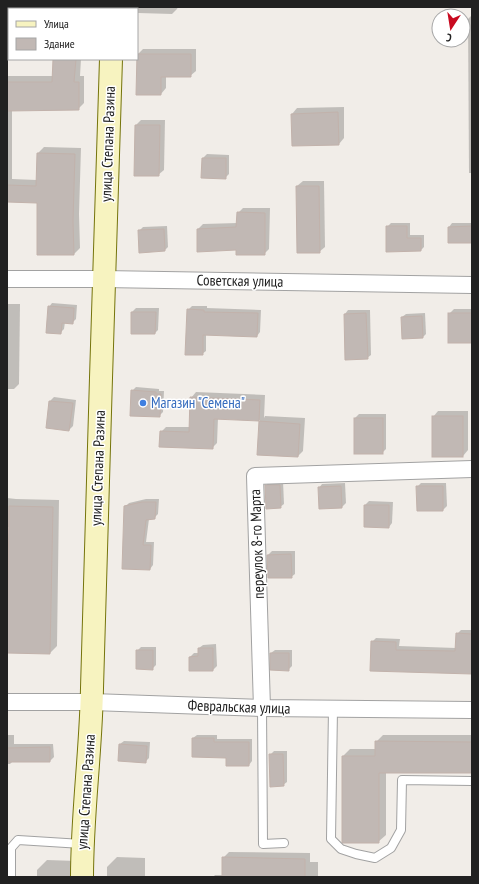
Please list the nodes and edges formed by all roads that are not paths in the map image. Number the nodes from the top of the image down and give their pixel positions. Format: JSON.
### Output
{"nodes":[{"id":1,"x":111,"y":60,"type":"edge"},
{"id":2,"x":7,"y":279,"type":"edge"},
{"id":3,"x":103,"y":279,"type":"junction"},
{"id":4,"x":472,"y":285,"type":"edge"},
{"id":5,"x":472,"y":469,"type":"edge"},
{"id":6,"x":7,"y":702,"type":"edge"},
{"id":7,"x":92,"y":702,"type":"junction"},
{"id":8,"x":262,"y":708,"type":"junction"},
{"id":9,"x":332,"y":709,"type":"junction"},
{"id":10,"x":472,"y":710,"type":"edge"},
{"id":11,"x":472,"y":781,"type":"edge"},
{"id":12,"x":284,"y":843,"type":"dead end"},
{"id":13,"x":82,"y":844,"type":"junction"},
{"id":14,"x":11,"y":877,"type":"edge"},
{"id":15,"x":82,"y":877,"type":"edge"}],
"edges":[{"from":1,"to":3,"type":"main road","name":"улица Степана Разина"},
{"from":2,"to":3,"type":"street","name":"Советская улица"},
{"from":3,"to":4,"type":"street","name":"Советская улица"},
{"from":3,"to":7,"type":"main road","name":"улица Степана Разина"},
{"from":5,"to":8,"type":"street","name":"переулок 8-го Марта"},
{"from":6,"to":7,"type":"street","name":"Февральская улица"},
{"from":7,"to":8,"type":"street","name":"Февральская улица"},
{"from":7,"to":13,"type":"main road","name":"улица Степана Разина"},
{"from":8,"to":9,"type":"street","name":"Февральская улица"},
{"from":8,"to":12,"type":"lane"},
{"from":9,"to":10,"type":"street","name":"Февральская улица"},
{"from":9,"to":11,"type":"lane"},
{"from":13,"to":14,"type":"lane"},
{"from":13,"to":15,"type":"main road","name":"улица Степана Разина"}]}
